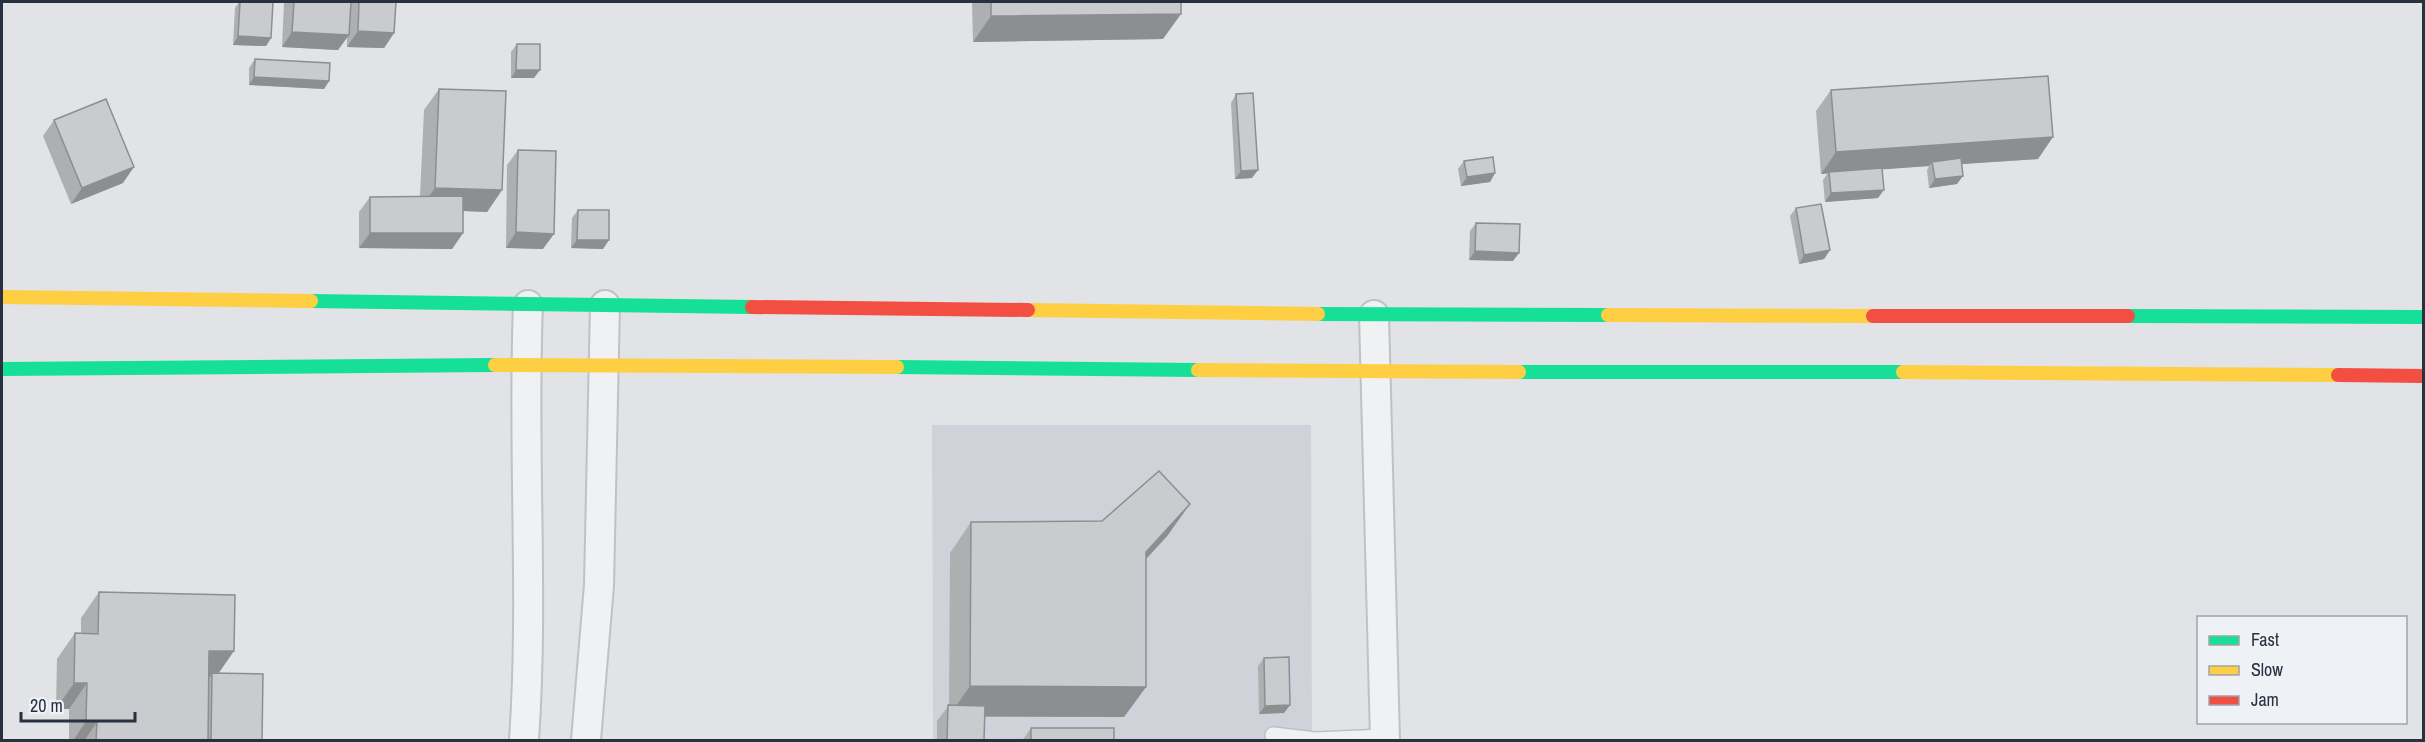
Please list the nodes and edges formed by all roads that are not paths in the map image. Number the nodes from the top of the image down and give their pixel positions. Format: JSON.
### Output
{"nodes":[{"id":1,"x":2,"y":297,"type":"edge"},
{"id":2,"x":528,"y":305,"type":"junction"},
{"id":3,"x":604,"y":305,"type":"junction"},
{"id":4,"x":1374,"y":315,"type":"junction"},
{"id":5,"x":2424,"y":317,"type":"edge"},
{"id":6,"x":526,"y":364,"type":"junction"},
{"id":7,"x":604,"y":364,"type":"junction"},
{"id":8,"x":2,"y":369,"type":"edge"},
{"id":9,"x":1376,"y":372,"type":"junction"},
{"id":10,"x":2424,"y":376,"type":"edge"},
{"id":11,"x":1273,"y":735,"type":"dead end"},
{"id":12,"x":1385,"y":739,"type":"edge"},
{"id":13,"x":524,"y":741,"type":"edge"},
{"id":14,"x":586,"y":741,"type":"edge"}],
"edges":[{"from":1,"to":2,"type":"street"},
{"from":2,"to":3,"type":"street"},
{"from":2,"to":6,"type":"street"},
{"from":3,"to":4,"type":"street"},
{"from":3,"to":7,"type":"street"},
{"from":4,"to":5,"type":"street"},
{"from":4,"to":9,"type":"street"},
{"from":6,"to":7,"type":"street"},
{"from":6,"to":8,"type":"street"},
{"from":6,"to":13,"type":"street"},
{"from":7,"to":9,"type":"street"},
{"from":7,"to":14,"type":"street"},
{"from":9,"to":10,"type":"street"},
{"from":9,"to":12,"type":"street"},
{"from":11,"to":12,"type":"lane"}]}
